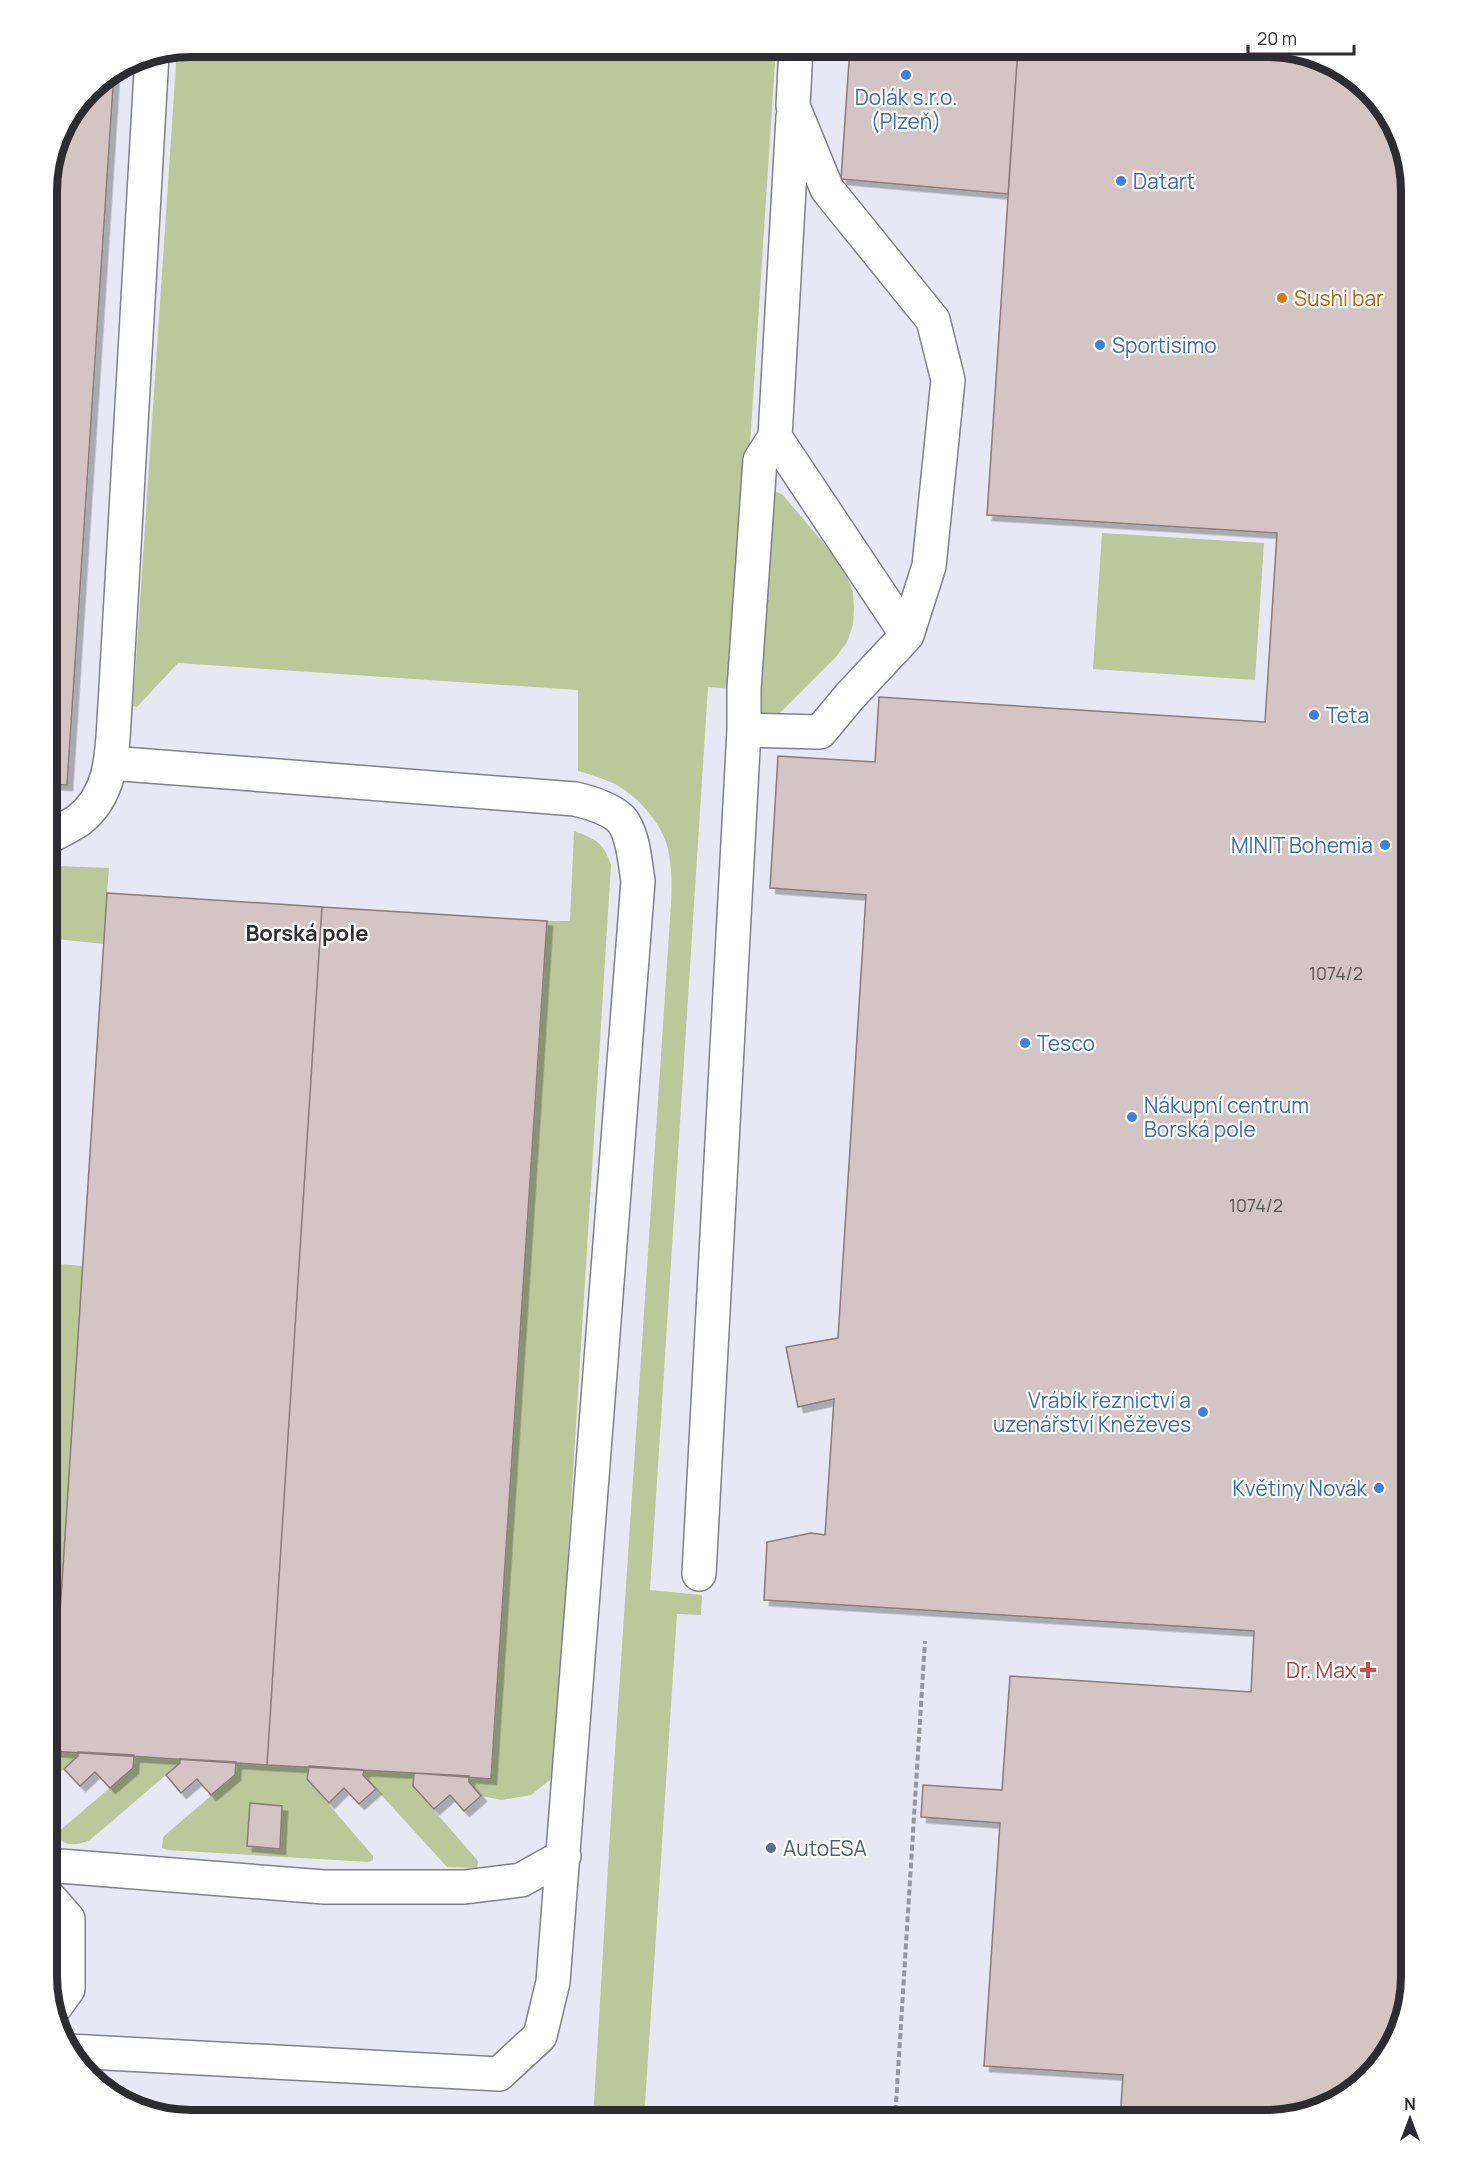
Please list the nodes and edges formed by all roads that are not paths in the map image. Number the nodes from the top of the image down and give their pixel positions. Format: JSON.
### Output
{"nodes":[{"id":1,"x":795,"y":57,"type":"edge"},
{"id":2,"x":151,"y":64,"type":"edge"},
{"id":3,"x":793,"y":106,"type":"junction"},
{"id":4,"x":775,"y":437,"type":"junction"},
{"id":5,"x":907,"y":635,"type":"junction"},
{"id":6,"x":744,"y":730,"type":"junction"},
{"id":7,"x":110,"y":763,"type":"junction"},
{"id":8,"x":57,"y":832,"type":"edge"},
{"id":9,"x":699,"y":1574,"type":"dead end"},
{"id":10,"x":564,"y":1856,"type":"junction"},
{"id":11,"x":57,"y":1866,"type":"edge"},
{"id":12,"x":57,"y":1907,"type":"edge"},
{"id":13,"x":60,"y":2000,"type":"edge"},
{"id":14,"x":81,"y":2052,"type":"edge"}],
"edges":[{"from":1,"to":3,"type":"lane"},
{"from":2,"to":7,"type":"lane"},
{"from":3,"to":4,"type":"lane"},
{"from":3,"to":5,"type":"lane"},
{"from":4,"to":5,"type":"lane"},
{"from":4,"to":6,"type":"lane"},
{"from":5,"to":6,"type":"lane"},
{"from":6,"to":9,"type":"lane"},
{"from":7,"to":8,"type":"lane"},
{"from":7,"to":10,"type":"lane"},
{"from":10,"to":11,"type":"lane"},
{"from":10,"to":14,"type":"lane"},
{"from":12,"to":13,"type":"lane"}]}
